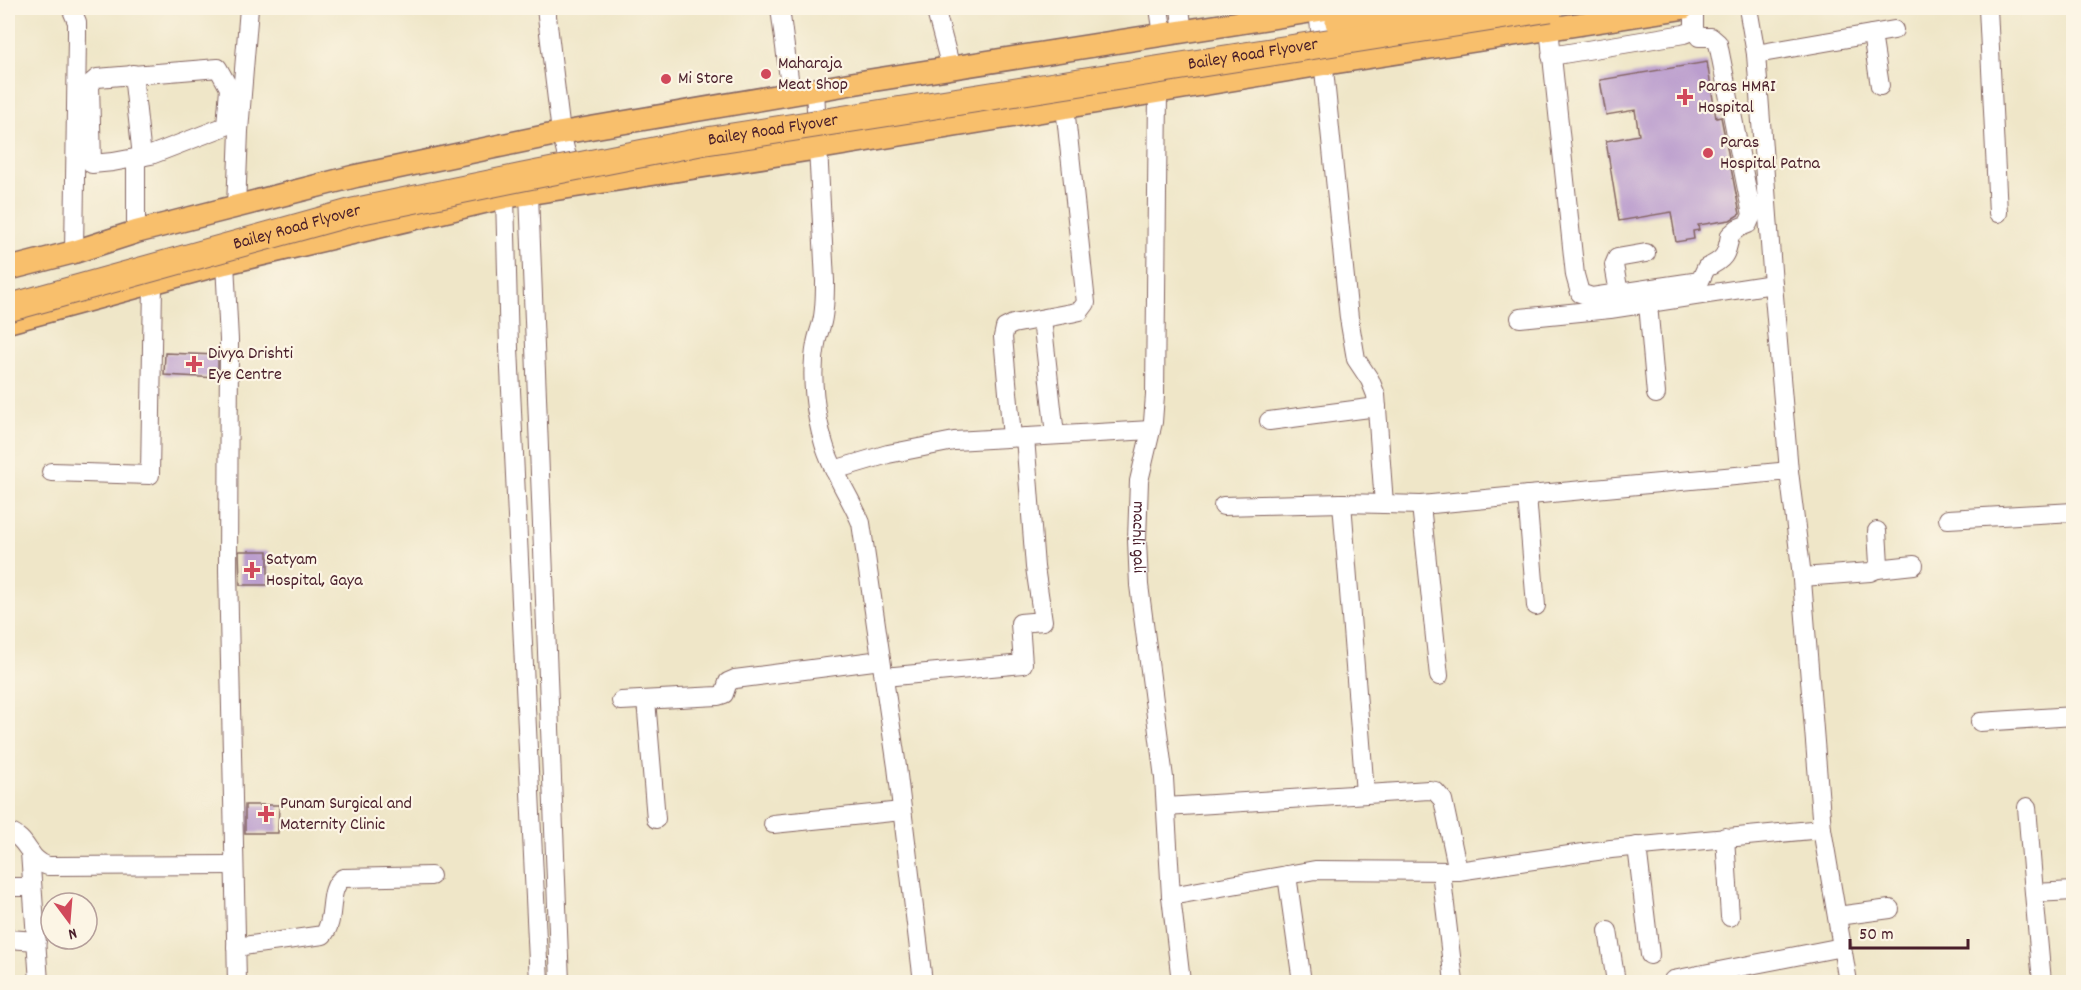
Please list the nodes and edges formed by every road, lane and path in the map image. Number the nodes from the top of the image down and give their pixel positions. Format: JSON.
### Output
{"nodes":[{"id":1,"x":71,"y":8,"type":"edge"},
{"id":2,"x":249,"y":8,"type":"edge"},
{"id":3,"x":546,"y":8,"type":"edge"},
{"id":4,"x":780,"y":8,"type":"edge"},
{"id":5,"x":935,"y":8,"type":"edge"},
{"id":6,"x":1159,"y":8,"type":"edge"},
{"id":7,"x":1180,"y":8,"type":"edge"},
{"id":8,"x":1428,"y":8,"type":"edge"},
{"id":9,"x":1683,"y":8,"type":"edge"},
{"id":10,"x":1694,"y":8,"type":"edge"},
{"id":11,"x":1748,"y":8,"type":"edge"},
{"id":12,"x":1988,"y":8,"type":"edge"},
{"id":13,"x":1325,"y":9,"type":"edge"},
{"id":14,"x":1549,"y":18,"type":"edge"},
{"id":15,"x":1694,"y":30,"type":"junction"},
{"id":16,"x":1894,"y":30,"type":"dead end"},
{"id":17,"x":1173,"y":34,"type":"junction"},
{"id":18,"x":1872,"y":34,"type":"junction"},
{"id":19,"x":1756,"y":54,"type":"junction"},
{"id":20,"x":1551,"y":56,"type":"junction"},
{"id":21,"x":1324,"y":64,"type":"junction"},
{"id":22,"x":951,"y":68,"type":"junction"},
{"id":23,"x":133,"y":74,"type":"junction"},
{"id":24,"x":1189,"y":86,"type":"junction"},
{"id":25,"x":1880,"y":86,"type":"dead end"},
{"id":26,"x":815,"y":90,"type":"junction"},
{"id":27,"x":1158,"y":92,"type":"junction"},
{"id":28,"x":791,"y":94,"type":"junction"},
{"id":29,"x":1065,"y":107,"type":"junction"},
{"id":30,"x":561,"y":133,"type":"junction"},
{"id":31,"x":819,"y":148,"type":"junction"},
{"id":32,"x":139,"y":157,"type":"junction"},
{"id":33,"x":313,"y":187,"type":"junction"},
{"id":34,"x":574,"y":187,"type":"junction"},
{"id":35,"x":529,"y":194,"type":"junction"},
{"id":36,"x":505,"y":197,"type":"junction"},
{"id":37,"x":236,"y":207,"type":"junction"},
{"id":38,"x":1998,"y":213,"type":"dead end"},
{"id":39,"x":136,"y":232,"type":"junction"},
{"id":40,"x":326,"y":239,"type":"junction"},
{"id":41,"x":83,"y":249,"type":"junction"},
{"id":42,"x":1646,"y":253,"type":"dead end"},
{"id":43,"x":225,"y":263,"type":"junction"},
{"id":44,"x":8,"y":269,"type":"edge"},
{"id":45,"x":153,"y":283,"type":"junction"},
{"id":46,"x":1773,"y":284,"type":"junction"},
{"id":47,"x":8,"y":291,"type":"edge"},
{"id":48,"x":1619,"y":293,"type":"junction"},
{"id":49,"x":99,"y":297,"type":"junction"},
{"id":50,"x":1648,"y":304,"type":"junction"},
{"id":51,"x":8,"y":308,"type":"edge"},
{"id":52,"x":1520,"y":318,"type":"dead end"},
{"id":53,"x":1042,"y":319,"type":"junction"},
{"id":54,"x":8,"y":322,"type":"edge"},
{"id":55,"x":1656,"y":394,"type":"dead end"},
{"id":56,"x":1377,"y":407,"type":"junction"},
{"id":57,"x":1269,"y":421,"type":"dead end"},
{"id":58,"x":1151,"y":430,"type":"junction"},
{"id":59,"x":1055,"y":435,"type":"junction"},
{"id":60,"x":1018,"y":437,"type":"junction"},
{"id":61,"x":834,"y":471,"type":"junction"},
{"id":62,"x":1789,"y":471,"type":"junction"},
{"id":63,"x":51,"y":472,"type":"dead end"},
{"id":64,"x":1527,"y":495,"type":"junction"},
{"id":65,"x":1342,"y":503,"type":"junction"},
{"id":66,"x":1384,"y":504,"type":"junction"},
{"id":67,"x":1421,"y":505,"type":"junction"},
{"id":68,"x":1222,"y":506,"type":"dead end"},
{"id":69,"x":2073,"y":512,"type":"edge"},
{"id":70,"x":1948,"y":519,"type":"dead end"},
{"id":71,"x":1877,"y":531,"type":"dead end"},
{"id":72,"x":1914,"y":565,"type":"dead end"},
{"id":73,"x":1876,"y":569,"type":"junction"},
{"id":74,"x":1802,"y":577,"type":"junction"},
{"id":75,"x":1536,"y":606,"type":"dead end"},
{"id":76,"x":883,"y":669,"type":"junction"},
{"id":77,"x":1439,"y":676,"type":"dead end"},
{"id":78,"x":646,"y":699,"type":"junction"},
{"id":79,"x":621,"y":700,"type":"dead end"},
{"id":80,"x":2073,"y":716,"type":"edge"},
{"id":81,"x":1980,"y":722,"type":"dead end"},
{"id":82,"x":1365,"y":793,"type":"junction"},
{"id":83,"x":1166,"y":807,"type":"junction"},
{"id":84,"x":2027,"y":807,"type":"dead end"},
{"id":85,"x":902,"y":811,"type":"junction"},
{"id":86,"x":656,"y":819,"type":"dead end"},
{"id":87,"x":772,"y":824,"type":"dead end"},
{"id":88,"x":1822,"y":829,"type":"junction"},
{"id":89,"x":8,"y":832,"type":"edge"},
{"id":90,"x":1725,"y":837,"type":"junction"},
{"id":91,"x":1637,"y":846,"type":"junction"},
{"id":92,"x":30,"y":852,"type":"junction"},
{"id":93,"x":234,"y":866,"type":"junction"},
{"id":94,"x":1450,"y":871,"type":"junction"},
{"id":95,"x":1287,"y":875,"type":"junction"},
{"id":96,"x":431,"y":876,"type":"dead end"},
{"id":97,"x":8,"y":887,"type":"edge"},
{"id":98,"x":33,"y":887,"type":"junction"},
{"id":99,"x":2073,"y":891,"type":"edge"},
{"id":100,"x":2034,"y":893,"type":"junction"},
{"id":101,"x":1172,"y":896,"type":"junction"},
{"id":102,"x":1890,"y":909,"type":"dead end"},
{"id":103,"x":1837,"y":916,"type":"junction"},
{"id":104,"x":1730,"y":917,"type":"dead end"},
{"id":105,"x":1608,"y":931,"type":"dead end"},
{"id":106,"x":8,"y":939,"type":"edge"},
{"id":107,"x":37,"y":941,"type":"junction"},
{"id":108,"x":1842,"y":942,"type":"junction"},
{"id":109,"x":236,"y":947,"type":"junction"},
{"id":110,"x":1764,"y":953,"type":"dead end"},
{"id":111,"x":1650,"y":955,"type":"dead end"},
{"id":112,"x":1673,"y":980,"type":"dead end"},
{"id":113,"x":39,"y":982,"type":"edge"},
{"id":114,"x":237,"y":982,"type":"edge"},
{"id":115,"x":538,"y":982,"type":"edge"},
{"id":116,"x":560,"y":982,"type":"edge"},
{"id":117,"x":923,"y":982,"type":"edge"},
{"id":118,"x":1181,"y":982,"type":"edge"},
{"id":119,"x":1302,"y":982,"type":"edge"},
{"id":120,"x":1454,"y":982,"type":"edge"},
{"id":121,"x":1616,"y":982,"type":"edge"},
{"id":122,"x":1848,"y":982,"type":"edge"},
{"id":123,"x":2042,"y":982,"type":"edge"}],
"edges":[{"from":1,"to":41,"type":"street"},
{"from":2,"to":37,"type":"street"},
{"from":3,"to":30,"type":"street"},
{"from":4,"to":28,"type":"street"},
{"from":5,"to":22,"type":"street"},
{"from":6,"to":17,"type":"street"},
{"from":7,"to":17,"type":"street"},
{"from":8,"to":47,"type":"highway","name":"Bailey Road Flyover","bridge":true},
{"from":9,"to":14,"type":"main road"},
{"from":10,"to":15,"type":"street"},
{"from":11,"to":19,"type":"street"},
{"from":12,"to":38,"type":"street"},
{"from":13,"to":17,"type":"main road"},
{"from":13,"to":21,"type":"street"},
{"from":14,"to":20,"type":"street"},
{"from":14,"to":21,"type":"main road"},
{"from":14,"to":51,"type":"highway","name":"Bailey Road Flyover","bridge":true},
{"from":15,"to":20,"type":"street"},
{"from":15,"to":48,"type":"street"},
{"from":16,"to":18,"type":"street"},
{"from":17,"to":22,"type":"main road"},
{"from":17,"to":24,"type":"main road"},
{"from":18,"to":19,"type":"street"},
{"from":18,"to":25,"type":"street"},
{"from":19,"to":46,"type":"street"},
{"from":20,"to":48,"type":"street"},
{"from":21,"to":24,"type":"main road"},
{"from":21,"to":56,"type":"street"},
{"from":22,"to":26,"type":"main road"},
{"from":23,"to":32,"type":"street"},
{"from":23,"to":32,"type":"street"},
{"from":23,"to":32,"type":"street"},
{"from":24,"to":27,"type":"main road"},
{"from":26,"to":28,"type":"main road"},
{"from":26,"to":31,"type":"street"},
{"from":27,"to":29,"type":"main road"},
{"from":27,"to":58,"type":"street","name":"machli gali"},
{"from":28,"to":30,"type":"main road"},
{"from":29,"to":31,"type":"main road"},
{"from":29,"to":53,"type":"street"},
{"from":30,"to":33,"type":"main road"},
{"from":30,"to":34,"type":"street"},
{"from":31,"to":34,"type":"main road"},
{"from":31,"to":61,"type":"street"},
{"from":32,"to":39,"type":"street"},
{"from":33,"to":37,"type":"main road"},
{"from":33,"to":40,"type":"main road"},
{"from":34,"to":35,"type":"main road"},
{"from":35,"to":36,"type":"main road"},
{"from":35,"to":116,"type":"street"},
{"from":36,"to":40,"type":"main road"},
{"from":36,"to":115,"type":"street"},
{"from":37,"to":39,"type":"main road"},
{"from":39,"to":41,"type":"main road"},
{"from":40,"to":43,"type":"main road"},
{"from":41,"to":44,"type":"main road"},
{"from":41,"to":49,"type":"main road"},
{"from":42,"to":48,"type":"street"},
{"from":43,"to":45,"type":"main road"},
{"from":43,"to":93,"type":"street"},
{"from":45,"to":49,"type":"main road"},
{"from":45,"to":63,"type":"street"},
{"from":46,"to":50,"type":"street"},
{"from":46,"to":62,"type":"street"},
{"from":49,"to":54,"type":"main road"},
{"from":50,"to":52,"type":"street"},
{"from":50,"to":55,"type":"street"},
{"from":53,"to":59,"type":"street"},
{"from":53,"to":60,"type":"street"},
{"from":56,"to":57,"type":"street"},
{"from":56,"to":66,"type":"street"},
{"from":58,"to":59,"type":"street"},
{"from":58,"to":83,"type":"street","name":"machli gali"},
{"from":59,"to":60,"type":"street"},
{"from":60,"to":61,"type":"street"},
{"from":60,"to":76,"type":"street"},
{"from":61,"to":76,"type":"street"},
{"from":62,"to":64,"type":"street"},
{"from":62,"to":74,"type":"street"},
{"from":64,"to":67,"type":"street"},
{"from":64,"to":75,"type":"street"},
{"from":65,"to":66,"type":"street"},
{"from":65,"to":68,"type":"street"},
{"from":65,"to":82,"type":"street"},
{"from":66,"to":67,"type":"street"},
{"from":67,"to":77,"type":"street"},
{"from":69,"to":70,"type":"street"},
{"from":71,"to":73,"type":"street"},
{"from":72,"to":73,"type":"street"},
{"from":73,"to":74,"type":"street"},
{"from":74,"to":88,"type":"street"},
{"from":76,"to":78,"type":"street"},
{"from":76,"to":85,"type":"street"},
{"from":78,"to":79,"type":"street"},
{"from":78,"to":86,"type":"street"},
{"from":80,"to":81,"type":"street"},
{"from":82,"to":83,"type":"street"},
{"from":82,"to":94,"type":"street"},
{"from":83,"to":101,"type":"street","name":"machli gali"},
{"from":84,"to":100,"type":"street"},
{"from":85,"to":87,"type":"street"},
{"from":85,"to":117,"type":"street"},
{"from":88,"to":90,"type":"street"},
{"from":88,"to":103,"type":"street"},
{"from":89,"to":92,"type":"street"},
{"from":90,"to":91,"type":"street"},
{"from":90,"to":104,"type":"street"},
{"from":91,"to":94,"type":"street"},
{"from":91,"to":111,"type":"street"},
{"from":92,"to":93,"type":"street"},
{"from":92,"to":98,"type":"street"},
{"from":93,"to":109,"type":"street"},
{"from":94,"to":95,"type":"street"},
{"from":94,"to":120,"type":"street"},
{"from":95,"to":101,"type":"street"},
{"from":95,"to":119,"type":"street"},
{"from":96,"to":109,"type":"street"},
{"from":97,"to":98,"type":"street"},
{"from":98,"to":107,"type":"street"},
{"from":99,"to":100,"type":"street"},
{"from":100,"to":123,"type":"street"},
{"from":101,"to":118,"type":"street","name":"machli gali"},
{"from":102,"to":103,"type":"street"},
{"from":103,"to":108,"type":"street"},
{"from":105,"to":121,"type":"street"},
{"from":106,"to":107,"type":"street"},
{"from":107,"to":113,"type":"street"},
{"from":108,"to":110,"type":"street"},
{"from":108,"to":112,"type":"street"},
{"from":108,"to":122,"type":"street"},
{"from":109,"to":114,"type":"street"}]}
